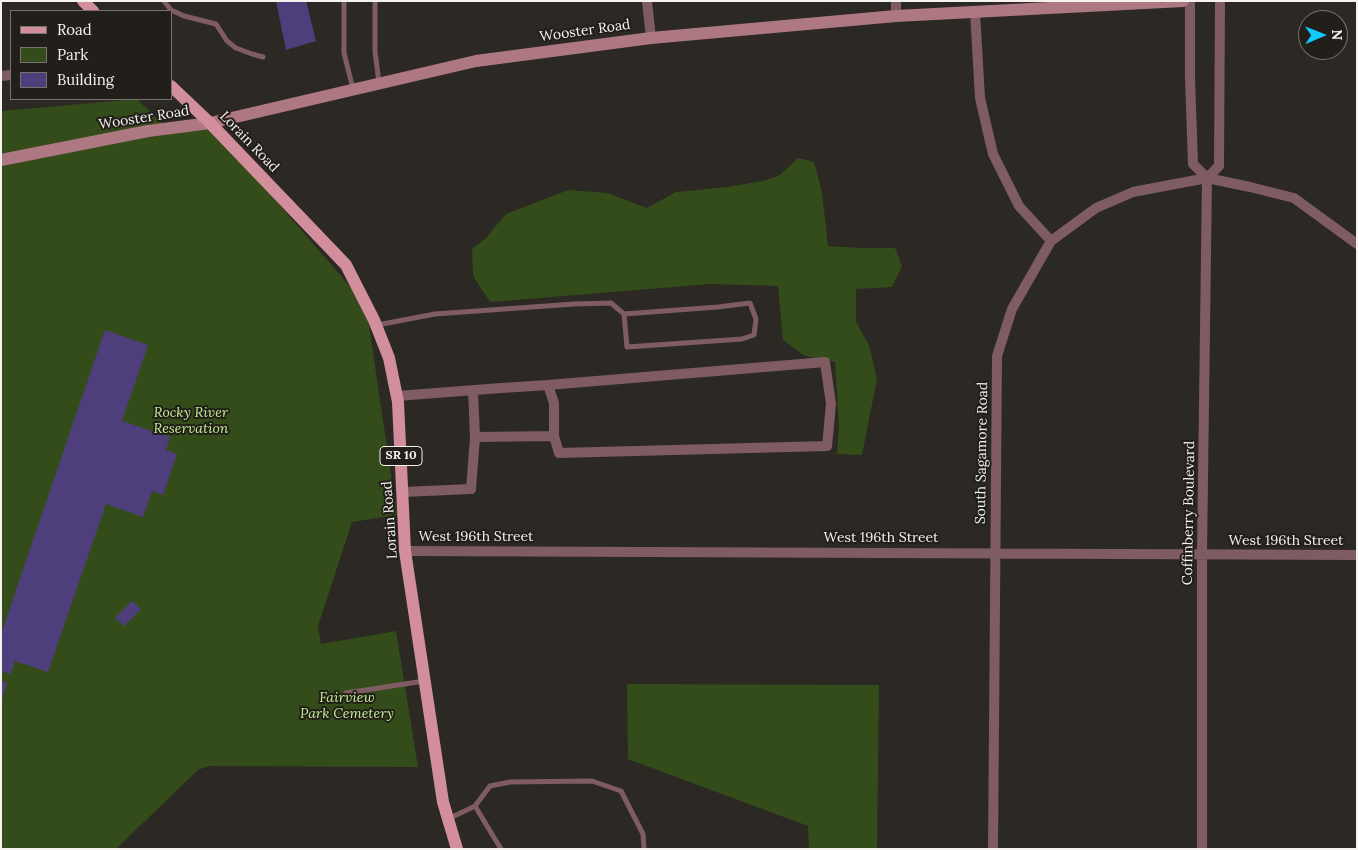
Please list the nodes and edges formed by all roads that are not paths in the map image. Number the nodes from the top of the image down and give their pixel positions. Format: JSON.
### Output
{"nodes":[{"id":1,"x":83,"y":1,"type":"edge"},
{"id":2,"x":164,"y":1,"type":"edge"},
{"id":3,"x":344,"y":1,"type":"edge"},
{"id":4,"x":375,"y":1,"type":"edge"},
{"id":5,"x":647,"y":1,"type":"edge"},
{"id":6,"x":896,"y":1,"type":"edge"},
{"id":7,"x":1183,"y":1,"type":"edge"},
{"id":8,"x":1190,"y":1,"type":"edge"},
{"id":9,"x":1220,"y":1,"type":"edge"},
{"id":10,"x":1091,"y":4,"type":"edge"},
{"id":11,"x":92,"y":10,"type":"edge"},
{"id":12,"x":975,"y":12,"type":"junction"},
{"id":13,"x":896,"y":16,"type":"junction"},
{"id":14,"x":651,"y":38,"type":"junction"},
{"id":15,"x":262,"y":57,"type":"dead end"},
{"id":16,"x":379,"y":83,"type":"junction"},
{"id":17,"x":172,"y":87,"type":"edge"},
{"id":18,"x":353,"y":90,"type":"junction"},
{"id":19,"x":210,"y":123,"type":"junction"},
{"id":20,"x":1,"y":160,"type":"edge"},
{"id":21,"x":1207,"y":178,"type":"junction"},
{"id":22,"x":1051,"y":242,"type":"junction"},
{"id":23,"x":1357,"y":244,"type":"edge"},
{"id":24,"x":624,"y":314,"type":"junction"},
{"id":25,"x":376,"y":325,"type":"junction"},
{"id":26,"x":548,"y":385,"type":"junction"},
{"id":27,"x":473,"y":390,"type":"junction"},
{"id":28,"x":397,"y":396,"type":"junction"},
{"id":29,"x":554,"y":436,"type":"junction"},
{"id":30,"x":475,"y":437,"type":"junction"},
{"id":31,"x":402,"y":492,"type":"junction"},
{"id":32,"x":405,"y":551,"type":"junction"},
{"id":33,"x":995,"y":552,"type":"junction"},
{"id":34,"x":1202,"y":554,"type":"junction"},
{"id":35,"x":1357,"y":555,"type":"edge"},
{"id":36,"x":425,"y":681,"type":"junction"},
{"id":37,"x":346,"y":693,"type":"dead end"},
{"id":38,"x":475,"y":806,"type":"junction"},
{"id":39,"x":448,"y":819,"type":"junction"},
{"id":40,"x":456,"y":849,"type":"edge"},
{"id":41,"x":501,"y":849,"type":"edge"},
{"id":42,"x":644,"y":849,"type":"edge"},
{"id":43,"x":993,"y":849,"type":"edge"},
{"id":44,"x":1202,"y":849,"type":"edge"}],
"edges":[{"from":1,"to":11,"type":"main road"},
{"from":2,"to":15,"type":"lane"},
{"from":3,"to":18,"type":"lane"},
{"from":4,"to":16,"type":"lane"},
{"from":5,"to":14,"type":"street"},
{"from":6,"to":13,"type":"street"},
{"from":7,"to":10,"type":"main road","name":"Wooster Road"},
{"from":8,"to":21,"type":"street"},
{"from":9,"to":21,"type":"street"},
{"from":10,"to":12,"type":"main road","name":"Wooster Road"},
{"from":12,"to":13,"type":"main road","name":"Wooster Road"},
{"from":12,"to":22,"type":"street"},
{"from":13,"to":14,"type":"main road","name":"Wooster Road"},
{"from":14,"to":16,"type":"main road","name":"Wooster Road"},
{"from":16,"to":18,"type":"main road","name":"Wooster Road"},
{"from":17,"to":19,"type":"main road","name":"Lorain Road","number":"SR 10"},
{"from":18,"to":19,"type":"main road","name":"Wooster Road"},
{"from":19,"to":20,"type":"main road","name":"Wooster Road"},
{"from":19,"to":25,"type":"main road","name":"Lorain Road","number":"SR 10"},
{"from":21,"to":22,"type":"street","name":"South Sagamore Road"},
{"from":21,"to":23,"type":"street"},
{"from":21,"to":34,"type":"street","name":"Coffinberry Boulevard"},
{"from":22,"to":33,"type":"street","name":"South Sagamore Road"},
{"from":24,"to":24,"type":"lane"},
{"from":24,"to":25,"type":"lane"},
{"from":25,"to":28,"type":"main road","name":"Lorain Road","number":"SR 10"},
{"from":26,"to":27,"type":"street"},
{"from":26,"to":29,"type":"street"},
{"from":26,"to":29,"type":"street"},
{"from":27,"to":28,"type":"street"},
{"from":27,"to":30,"type":"street"},
{"from":28,"to":31,"type":"main road","name":"Lorain Road","number":"SR 10"},
{"from":29,"to":30,"type":"street"},
{"from":30,"to":31,"type":"street"},
{"from":31,"to":32,"type":"main road","name":"Lorain Road","number":"SR 10"},
{"from":32,"to":33,"type":"street","name":"West 196th Street"},
{"from":32,"to":36,"type":"main road","name":"Lorain Road","number":"SR 10"},
{"from":33,"to":34,"type":"street","name":"West 196th Street"},
{"from":33,"to":43,"type":"street","name":"South Sagamore Road"},
{"from":34,"to":35,"type":"street","name":"West 196th Street"},
{"from":34,"to":44,"type":"street","name":"Coffinberry Boulevard"},
{"from":36,"to":37,"type":"lane"},
{"from":36,"to":39,"type":"main road","name":"Lorain Road","number":"SR 10"},
{"from":38,"to":39,"type":"lane"},
{"from":38,"to":41,"type":"lane"},
{"from":38,"to":42,"type":"lane"},
{"from":39,"to":40,"type":"main road","name":"Lorain Road","number":"SR 10"}]}
